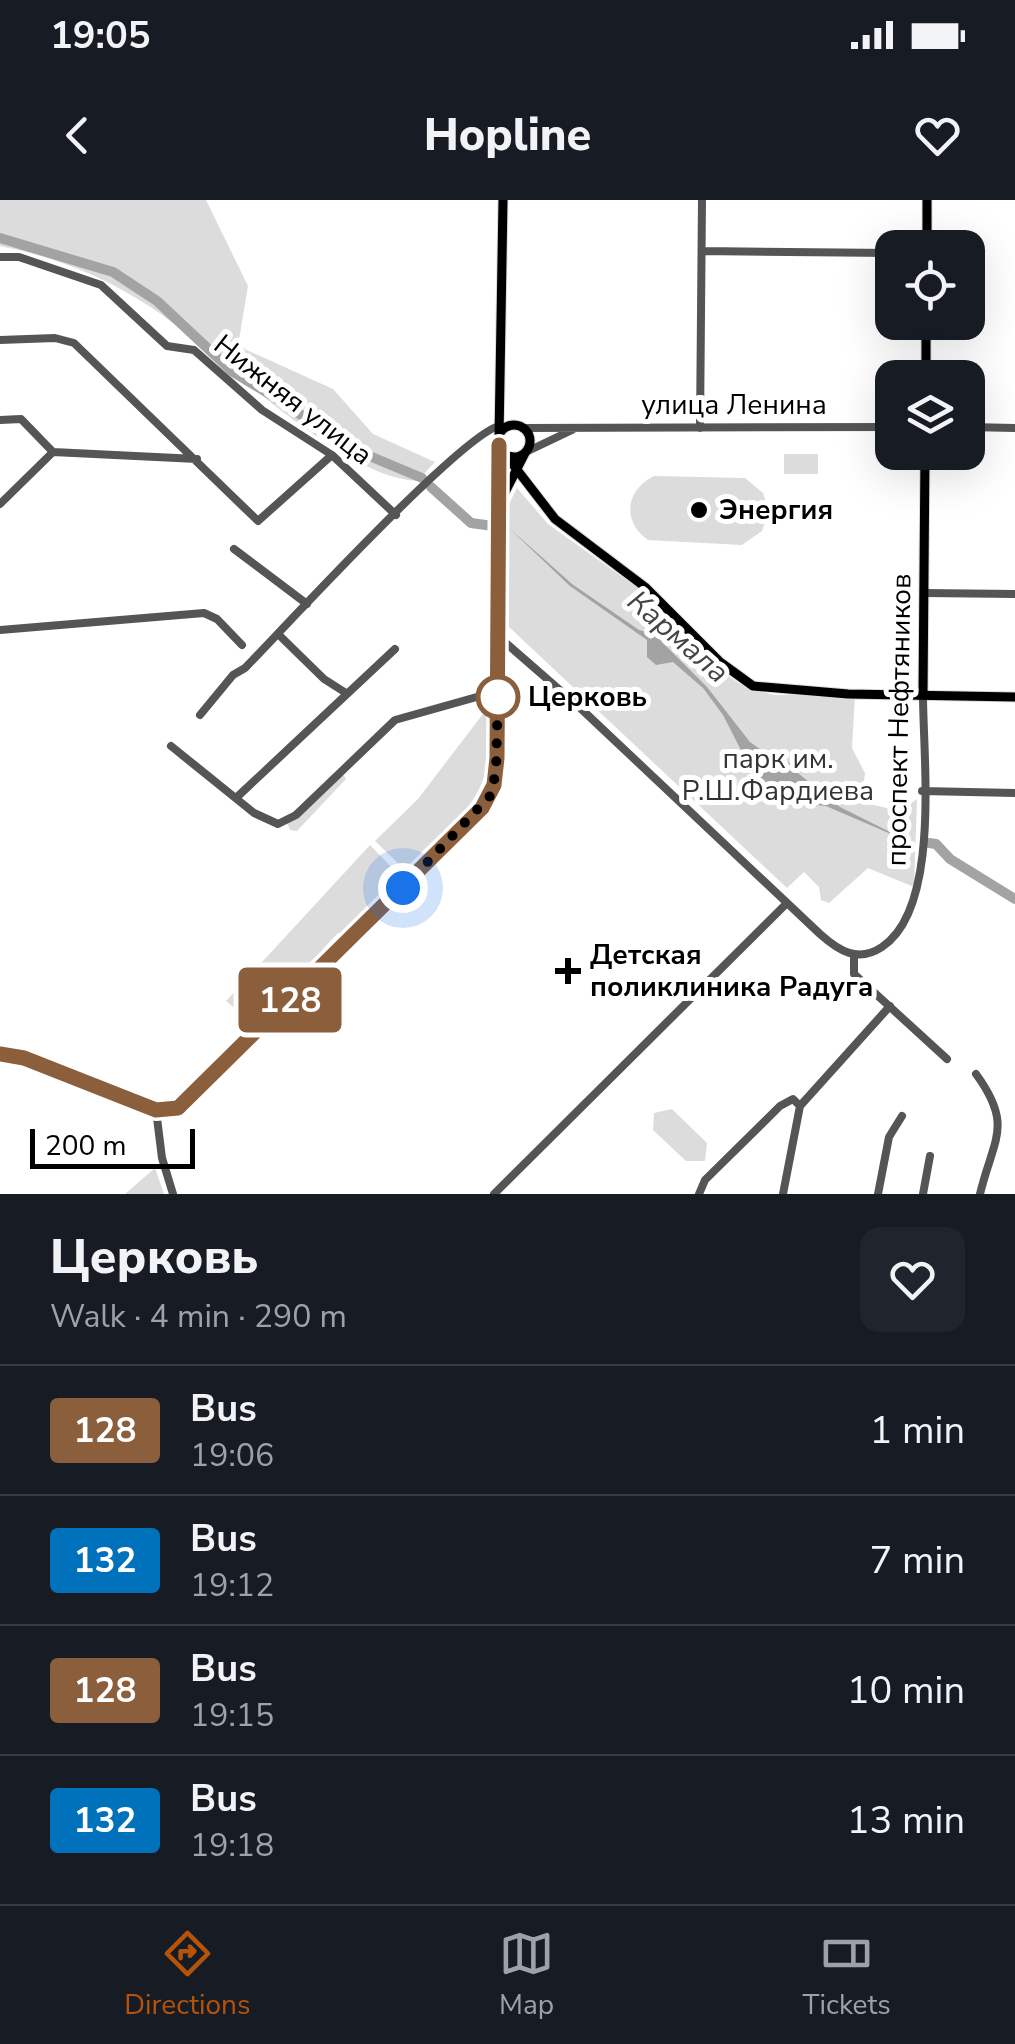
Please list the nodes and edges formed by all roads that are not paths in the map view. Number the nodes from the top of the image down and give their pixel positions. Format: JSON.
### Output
{"nodes":[{"id":1,"x":503,"y":200,"type":"edge"},
{"id":2,"x":702,"y":200,"type":"edge"},
{"id":3,"x":927,"y":200,"type":"edge"},
{"id":4,"x":926,"y":230,"type":"edge"},
{"id":5,"x":702,"y":251,"type":"junction"},
{"id":6,"x":875,"y":253,"type":"edge"},
{"id":7,"x":0,"y":257,"type":"edge"},
{"id":8,"x":0,"y":340,"type":"edge"},
{"id":9,"x":0,"y":420,"type":"edge"},
{"id":10,"x":504,"y":426,"type":"junction"},
{"id":11,"x":875,"y":427,"type":"edge"},
{"id":12,"x":522,"y":428,"type":"junction"},
{"id":13,"x":576,"y":428,"type":"junction"},
{"id":14,"x":700,"y":428,"type":"junction"},
{"id":15,"x":985,"y":428,"type":"edge"},
{"id":16,"x":1015,"y":428,"type":"edge"},
{"id":17,"x":500,"y":445,"type":"junction"},
{"id":18,"x":53,"y":452,"type":"junction"},
{"id":19,"x":526,"y":452,"type":"junction"},
{"id":20,"x":332,"y":455,"type":"junction"},
{"id":21,"x":197,"y":459,"type":"junction"},
{"id":22,"x":925,"y":470,"type":"edge"},
{"id":23,"x":516,"y":471,"type":"junction"},
{"id":24,"x":0,"y":504,"type":"edge"},
{"id":25,"x":499,"y":504,"type":"junction"},
{"id":26,"x":396,"y":516,"type":"junction"},
{"id":27,"x":234,"y":548,"type":"dead end"},
{"id":28,"x":924,"y":593,"type":"junction"},
{"id":29,"x":1015,"y":594,"type":"edge"},
{"id":30,"x":307,"y":604,"type":"junction"},
{"id":31,"x":0,"y":630,"type":"edge"},
{"id":32,"x":278,"y":634,"type":"junction"},
{"id":33,"x":499,"y":637,"type":"junction"},
{"id":34,"x":242,"y":646,"type":"dead end"},
{"id":35,"x":395,"y":649,"type":"dead end"},
{"id":36,"x":498,"y":691,"type":"junction"},
{"id":37,"x":346,"y":693,"type":"junction"},
{"id":38,"x":923,"y":695,"type":"junction"},
{"id":39,"x":1015,"y":697,"type":"edge"},
{"id":40,"x":200,"y":714,"type":"dead end"},
{"id":41,"x":171,"y":746,"type":"dead end"},
{"id":42,"x":922,"y":790,"type":"junction"},
{"id":43,"x":1015,"y":792,"type":"edge"},
{"id":44,"x":236,"y":798,"type":"junction"},
{"id":45,"x":786,"y":904,"type":"junction"},
{"id":46,"x":854,"y":955,"type":"junction"},
{"id":47,"x":890,"y":1006,"type":"junction"},
{"id":48,"x":0,"y":1054,"type":"edge"},
{"id":49,"x":947,"y":1059,"type":"dead end"},
{"id":50,"x":976,"y":1074,"type":"dead end"},
{"id":51,"x":800,"y":1106,"type":"junction"},
{"id":52,"x":156,"y":1110,"type":"junction"},
{"id":53,"x":902,"y":1116,"type":"dead end"},
{"id":54,"x":930,"y":1156,"type":"dead end"},
{"id":55,"x":173,"y":1194,"type":"edge"},
{"id":56,"x":494,"y":1194,"type":"edge"},
{"id":57,"x":699,"y":1194,"type":"edge"},
{"id":58,"x":783,"y":1194,"type":"edge"},
{"id":59,"x":878,"y":1194,"type":"edge"},
{"id":60,"x":923,"y":1194,"type":"edge"},
{"id":61,"x":980,"y":1194,"type":"edge"}],
"edges":[{"from":1,"to":10,"type":"main road"},
{"from":2,"to":5,"type":"street"},
{"from":3,"to":4,"type":"main road"},
{"from":5,"to":6,"type":"street"},
{"from":5,"to":14,"type":"street"},
{"from":7,"to":20,"type":"street","name":"Нижняя улица"},
{"from":8,"to":21,"type":"street"},
{"from":9,"to":18,"type":"street"},
{"from":10,"to":12,"type":"main road"},
{"from":10,"to":17,"type":"main road"},
{"from":10,"to":26,"type":"street"},
{"from":11,"to":14,"type":"street","name":"улица Ленина"},
{"from":12,"to":13,"type":"street","name":"улица Ленина"},
{"from":12,"to":19,"type":"main road"},
{"from":13,"to":14,"type":"street","name":"улица Ленина"},
{"from":13,"to":19,"type":"street"},
{"from":15,"to":16,"type":"street"},
{"from":17,"to":19,"type":"main road"},
{"from":17,"to":23,"type":"main road"},
{"from":17,"to":25,"type":"main road"},
{"from":18,"to":21,"type":"street"},
{"from":18,"to":24,"type":"street"},
{"from":19,"to":23,"type":"main road"},
{"from":20,"to":21,"type":"street"},
{"from":20,"to":26,"type":"street","name":"Нижняя улица"},
{"from":22,"to":28,"type":"main road","name":"проспект Нефтяников"},
{"from":23,"to":25,"type":"main road"},
{"from":23,"to":38,"type":"main road"},
{"from":25,"to":33,"type":"main road"},
{"from":26,"to":30,"type":"street"},
{"from":27,"to":30,"type":"street"},
{"from":28,"to":29,"type":"street"},
{"from":28,"to":38,"type":"main road","name":"проспект Нефтяников"},
{"from":30,"to":32,"type":"street"},
{"from":31,"to":34,"type":"street"},
{"from":32,"to":37,"type":"street"},
{"from":32,"to":40,"type":"street"},
{"from":33,"to":36,"type":"main road"},
{"from":33,"to":45,"type":"street"},
{"from":35,"to":37,"type":"street"},
{"from":36,"to":44,"type":"street"},
{"from":36,"to":52,"type":"main road"},
{"from":37,"to":44,"type":"street"},
{"from":38,"to":39,"type":"main road"},
{"from":38,"to":42,"type":"street","name":"проспект Нефтяников"},
{"from":41,"to":44,"type":"street"},
{"from":42,"to":43,"type":"street"},
{"from":42,"to":46,"type":"street","name":"проспект Нефтяников"},
{"from":45,"to":46,"type":"street"},
{"from":45,"to":56,"type":"street"},
{"from":46,"to":47,"type":"street"},
{"from":47,"to":49,"type":"street"},
{"from":47,"to":51,"type":"street"},
{"from":48,"to":52,"type":"main road"},
{"from":50,"to":61,"type":"street"},
{"from":51,"to":57,"type":"street"},
{"from":51,"to":58,"type":"street"},
{"from":52,"to":55,"type":"street"},
{"from":53,"to":59,"type":"street"},
{"from":54,"to":60,"type":"street"}]}
